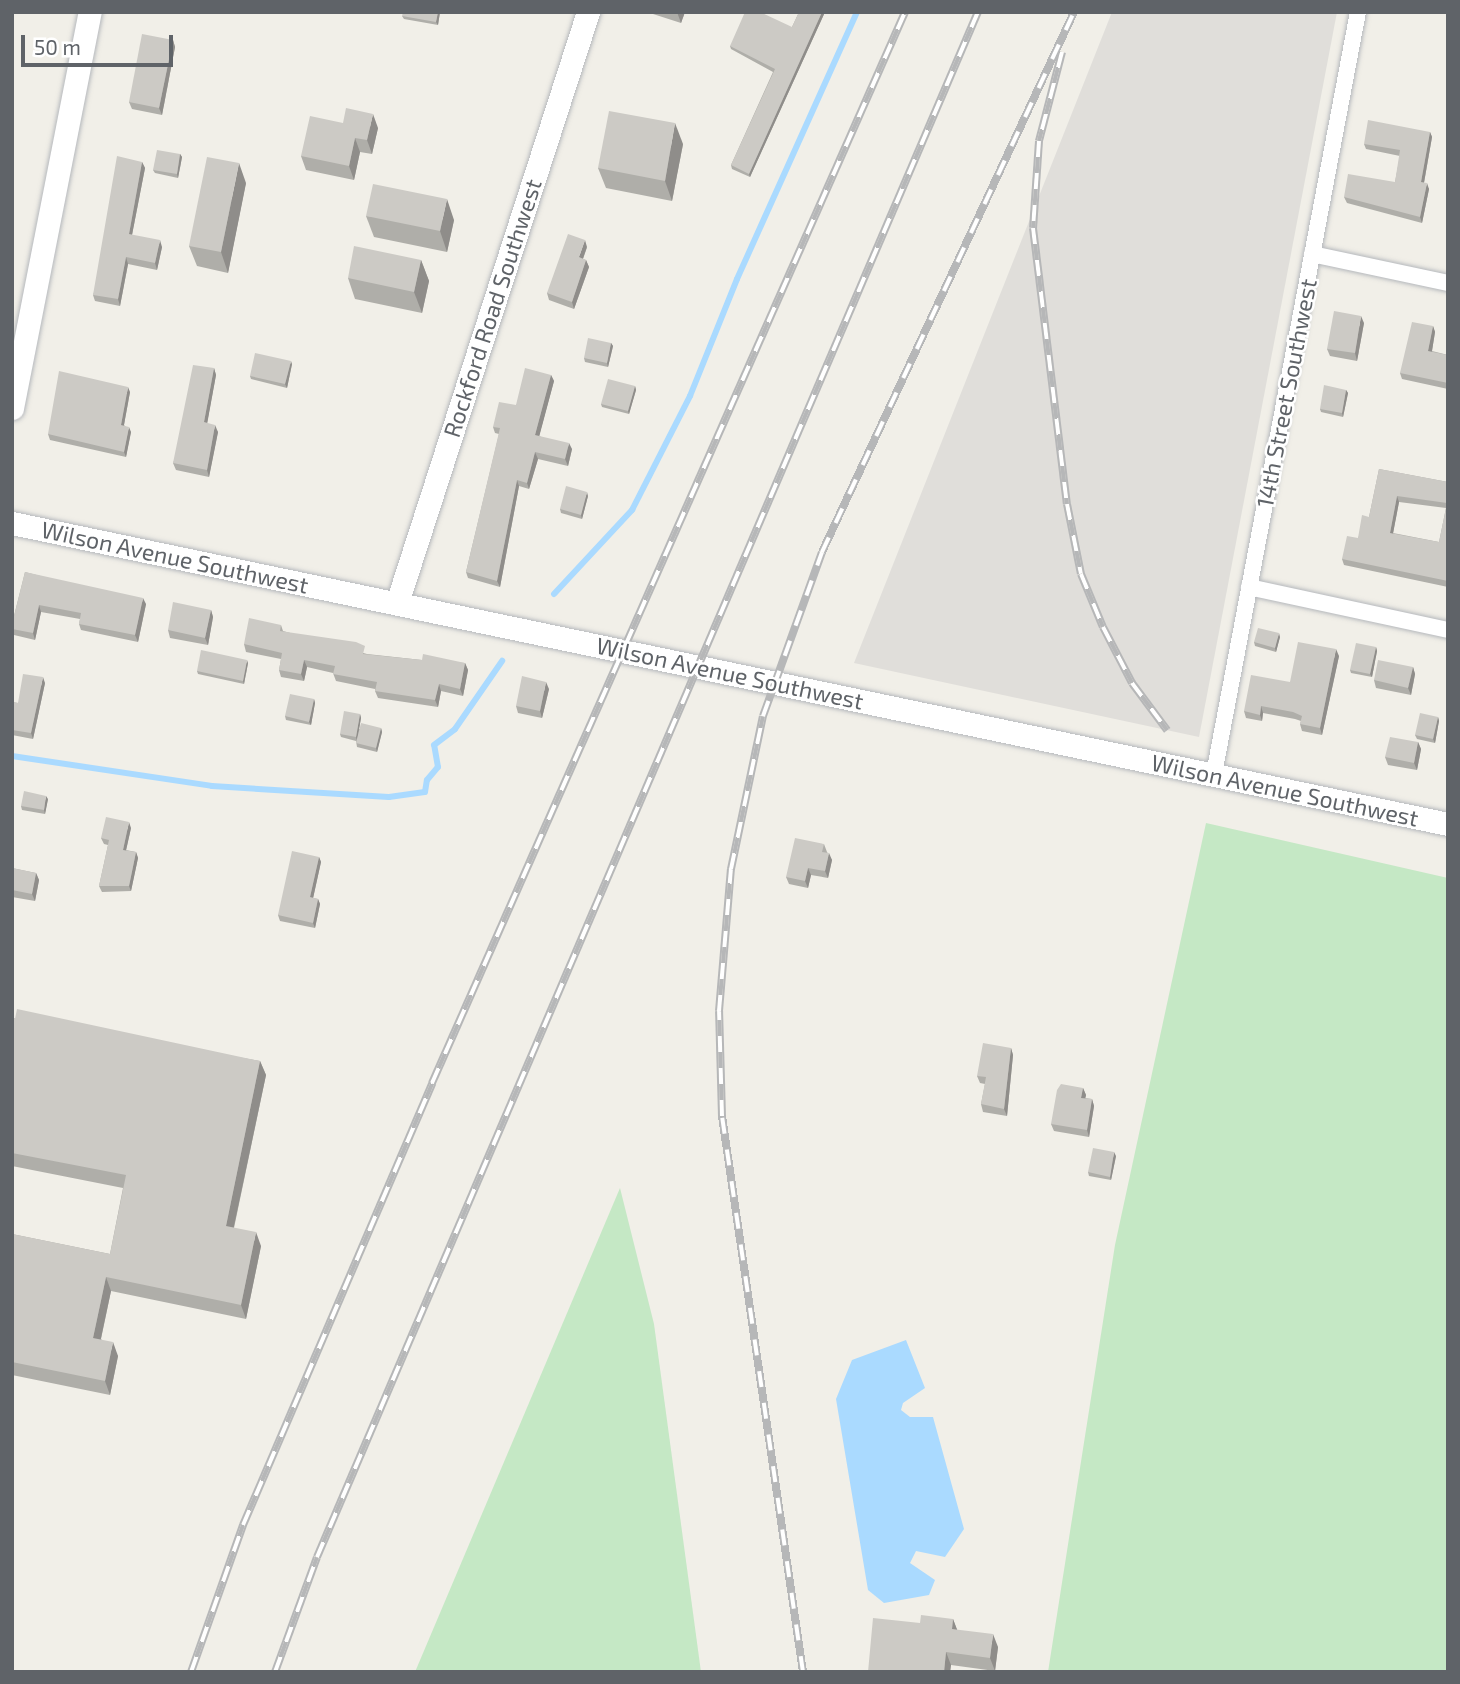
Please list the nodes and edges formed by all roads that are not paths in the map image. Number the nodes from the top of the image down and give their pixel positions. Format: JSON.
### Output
{"nodes":[{"id":1,"x":90,"y":12,"type":"edge"},
{"id":2,"x":588,"y":12,"type":"edge"},
{"id":3,"x":1358,"y":12,"type":"edge"},
{"id":4,"x":1312,"y":254,"type":"junction"},
{"id":5,"x":1448,"y":283,"type":"edge"},
{"id":6,"x":12,"y":408,"type":"edge"},
{"id":7,"x":12,"y":523,"type":"edge"},
{"id":8,"x":1249,"y":587,"type":"junction"},
{"id":9,"x":397,"y":603,"type":"junction"},
{"id":10,"x":1448,"y":630,"type":"edge"},
{"id":11,"x":1214,"y":774,"type":"junction"},
{"id":12,"x":1448,"y":824,"type":"edge"}],
"edges":[{"from":1,"to":6,"type":"main road"},
{"from":2,"to":9,"type":"main road","name":"Rockford Road Southwest"},
{"from":3,"to":4,"type":"street","name":"14th Street Southwest"},
{"from":4,"to":5,"type":"street"},
{"from":4,"to":8,"type":"street","name":"14th Street Southwest"},
{"from":7,"to":9,"type":"main road","name":"Wilson Avenue Southwest"},
{"from":8,"to":10,"type":"street"},
{"from":8,"to":11,"type":"street","name":"14th Street Southwest"},
{"from":9,"to":11,"type":"main road","name":"Wilson Avenue Southwest"},
{"from":11,"to":12,"type":"main road","name":"Wilson Avenue Southwest"}]}
